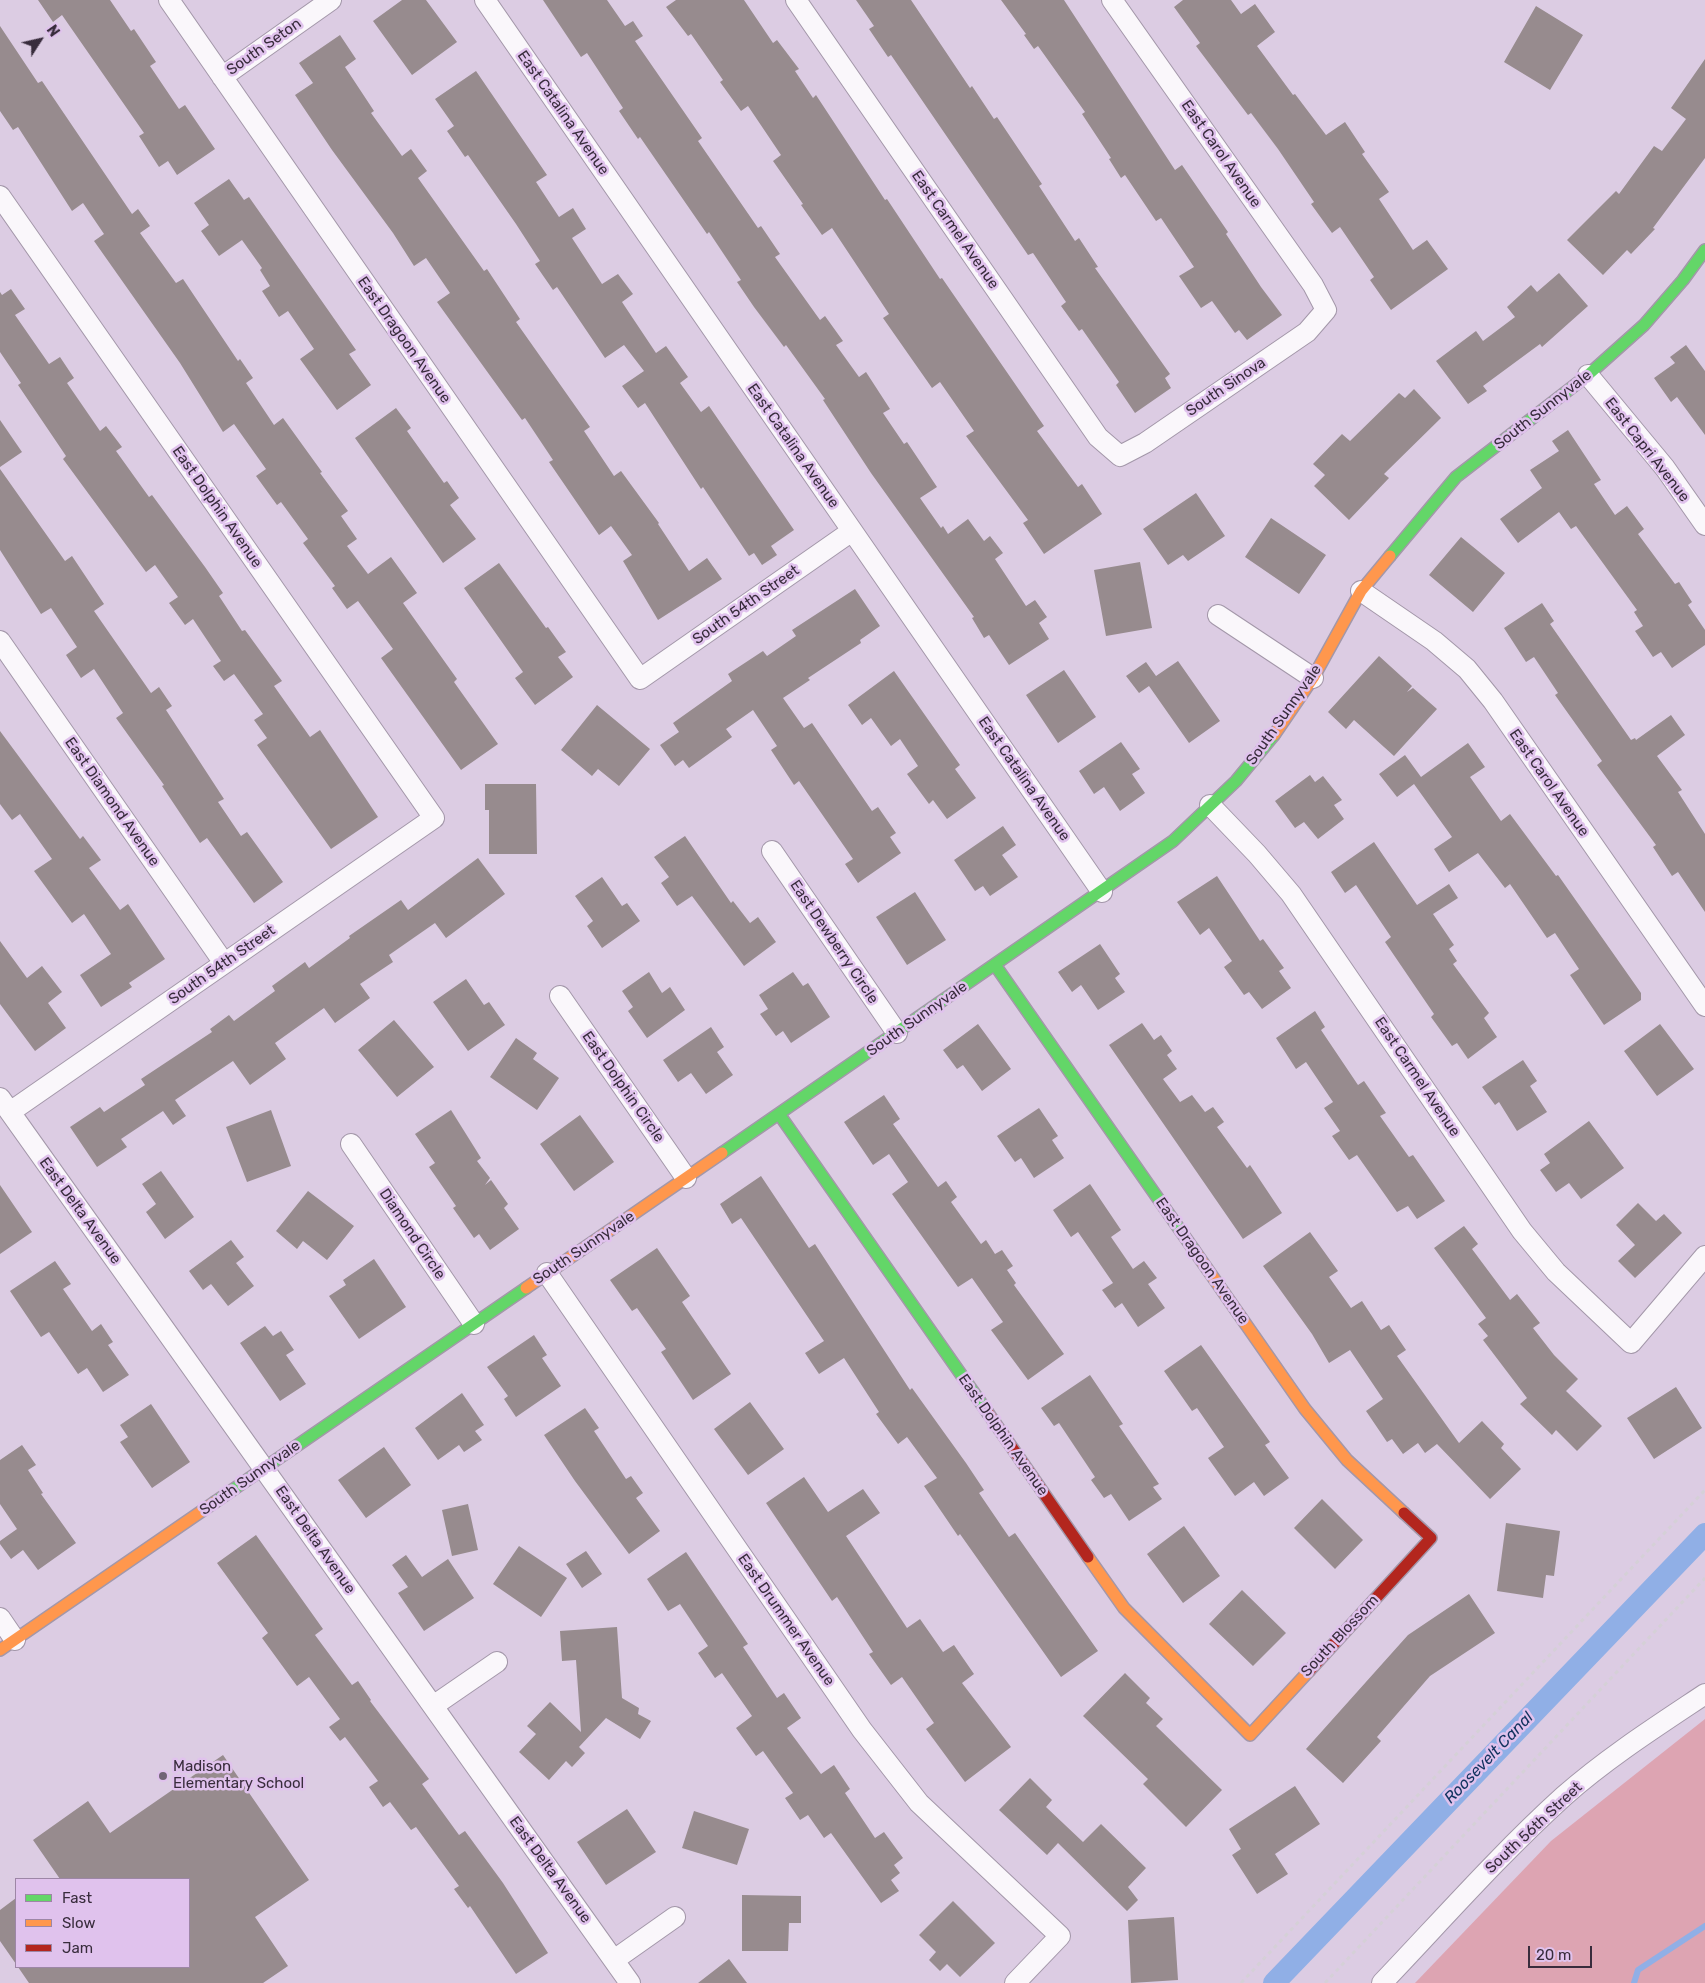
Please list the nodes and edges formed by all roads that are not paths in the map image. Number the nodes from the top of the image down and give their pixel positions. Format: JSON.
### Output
{"nodes":[{"id":1,"x":169,"y":0,"type":"edge"},
{"id":2,"x":331,"y":0,"type":"edge"},
{"id":3,"x":485,"y":0,"type":"edge"},
{"id":4,"x":796,"y":0,"type":"edge"},
{"id":5,"x":1112,"y":0,"type":"edge"},
{"id":6,"x":222,"y":76,"type":"junction"},
{"id":7,"x":0,"y":196,"type":"edge"},
{"id":8,"x":1705,"y":250,"type":"edge"},
{"id":9,"x":1326,"y":310,"type":"joint"},
{"id":10,"x":1588,"y":375,"type":"junction"},
{"id":11,"x":1120,"y":456,"type":"joint"},
{"id":12,"x":1705,"y":525,"type":"edge"},
{"id":13,"x":852,"y":531,"type":"junction"},
{"id":14,"x":1361,"y":591,"type":"junction"},
{"id":15,"x":1218,"y":615,"type":"dead end"},
{"id":16,"x":0,"y":641,"type":"edge"},
{"id":17,"x":1313,"y":678,"type":"junction"},
{"id":18,"x":640,"y":679,"type":"joint"},
{"id":19,"x":1210,"y":806,"type":"junction"},
{"id":20,"x":434,"y":818,"type":"joint"},
{"id":21,"x":772,"y":851,"type":"dead end"},
{"id":22,"x":1102,"y":892,"type":"junction"},
{"id":23,"x":224,"y":963,"type":"junction"},
{"id":24,"x":995,"y":966,"type":"junction"},
{"id":25,"x":560,"y":996,"type":"dead end"},
{"id":26,"x":1705,"y":1006,"type":"edge"},
{"id":27,"x":897,"y":1033,"type":"junction"},
{"id":28,"x":5,"y":1105,"type":"edge"},
{"id":29,"x":779,"y":1114,"type":"junction"},
{"id":30,"x":350,"y":1144,"type":"dead end"},
{"id":31,"x":686,"y":1178,"type":"junction"},
{"id":32,"x":1705,"y":1256,"type":"edge"},
{"id":33,"x":547,"y":1273,"type":"junction"},
{"id":34,"x":474,"y":1324,"type":"junction"},
{"id":35,"x":264,"y":1468,"type":"junction"},
{"id":36,"x":1431,"y":1538,"type":"joint"},
{"id":37,"x":0,"y":1618,"type":"edge"},
{"id":38,"x":8,"y":1645,"type":"edge"},
{"id":39,"x":498,"y":1662,"type":"dead end"},
{"id":40,"x":1705,"y":1694,"type":"edge"},
{"id":41,"x":433,"y":1706,"type":"junction"},
{"id":42,"x":1250,"y":1735,"type":"joint"},
{"id":43,"x":675,"y":1917,"type":"dead end"},
{"id":44,"x":614,"y":1960,"type":"junction"},
{"id":45,"x":630,"y":1983,"type":"edge"},
{"id":46,"x":1015,"y":1983,"type":"edge"},
{"id":47,"x":1382,"y":1983,"type":"edge"}],
"edges":[{"from":1,"to":6,"type":"street","name":"East Dragoon Avenue"},
{"from":2,"to":6,"type":"street","name":"South Seton"},
{"from":3,"to":13,"type":"street","name":"East Catalina Avenue"},
{"from":4,"to":11,"type":"street","name":"East Carmel Avenue"},
{"from":5,"to":9,"type":"street","name":"East Carol Avenue"},
{"from":6,"to":18,"type":"street","name":"East Dragoon Avenue"},
{"from":7,"to":20,"type":"street","name":"East Dolphin Avenue"},
{"from":8,"to":10,"type":"street","name":"South Sunnyvale"},
{"from":9,"to":11,"type":"street","name":"South Sinova"},
{"from":10,"to":12,"type":"street","name":"East Capri Avenue"},
{"from":10,"to":14,"type":"street","name":"South Sunnyvale"},
{"from":13,"to":18,"type":"street","name":"South 54th Street"},
{"from":13,"to":22,"type":"street","name":"East Catalina Avenue"},
{"from":14,"to":17,"type":"street","name":"South Sunnyvale"},
{"from":14,"to":26,"type":"street","name":"East Carol Avenue"},
{"from":15,"to":17,"type":"street"},
{"from":16,"to":23,"type":"street","name":"East Diamond Avenue"},
{"from":17,"to":19,"type":"street","name":"South Sunnyvale"},
{"from":19,"to":22,"type":"street","name":"South Sunnyvale"},
{"from":19,"to":32,"type":"street","name":"East Carmel Avenue"},
{"from":20,"to":23,"type":"street","name":"South 54th Street"},
{"from":21,"to":27,"type":"street","name":"East Dewberry Circle"},
{"from":22,"to":24,"type":"street","name":"South Sunnyvale"},
{"from":23,"to":28,"type":"street","name":"South 54th Street"},
{"from":24,"to":27,"type":"street","name":"South Sunnyvale"},
{"from":24,"to":36,"type":"street","name":"East Dragoon Avenue"},
{"from":25,"to":31,"type":"street","name":"East Dolphin Circle"},
{"from":27,"to":29,"type":"street","name":"South Sunnyvale"},
{"from":28,"to":35,"type":"street","name":"East Delta Avenue"},
{"from":29,"to":31,"type":"street","name":"South Sunnyvale"},
{"from":29,"to":42,"type":"street","name":"East Dolphin Avenue"},
{"from":30,"to":34,"type":"street","name":"Diamond Circle"},
{"from":31,"to":33,"type":"street","name":"South Sunnyvale"},
{"from":33,"to":34,"type":"street","name":"South Sunnyvale"},
{"from":33,"to":46,"type":"street","name":"East Drummer Avenue"},
{"from":34,"to":35,"type":"street","name":"South Sunnyvale"},
{"from":35,"to":38,"type":"street","name":"South Sunnyvale"},
{"from":35,"to":41,"type":"street","name":"East Delta Avenue"},
{"from":36,"to":42,"type":"street","name":"South Blossom"},
{"from":37,"to":38,"type":"street"},
{"from":39,"to":41,"type":"street"},
{"from":40,"to":47,"type":"street","name":"South 56th Street"},
{"from":41,"to":44,"type":"street","name":"East Delta Avenue"},
{"from":43,"to":44,"type":"street"},
{"from":44,"to":45,"type":"street","name":"East Delta Avenue"}]}
